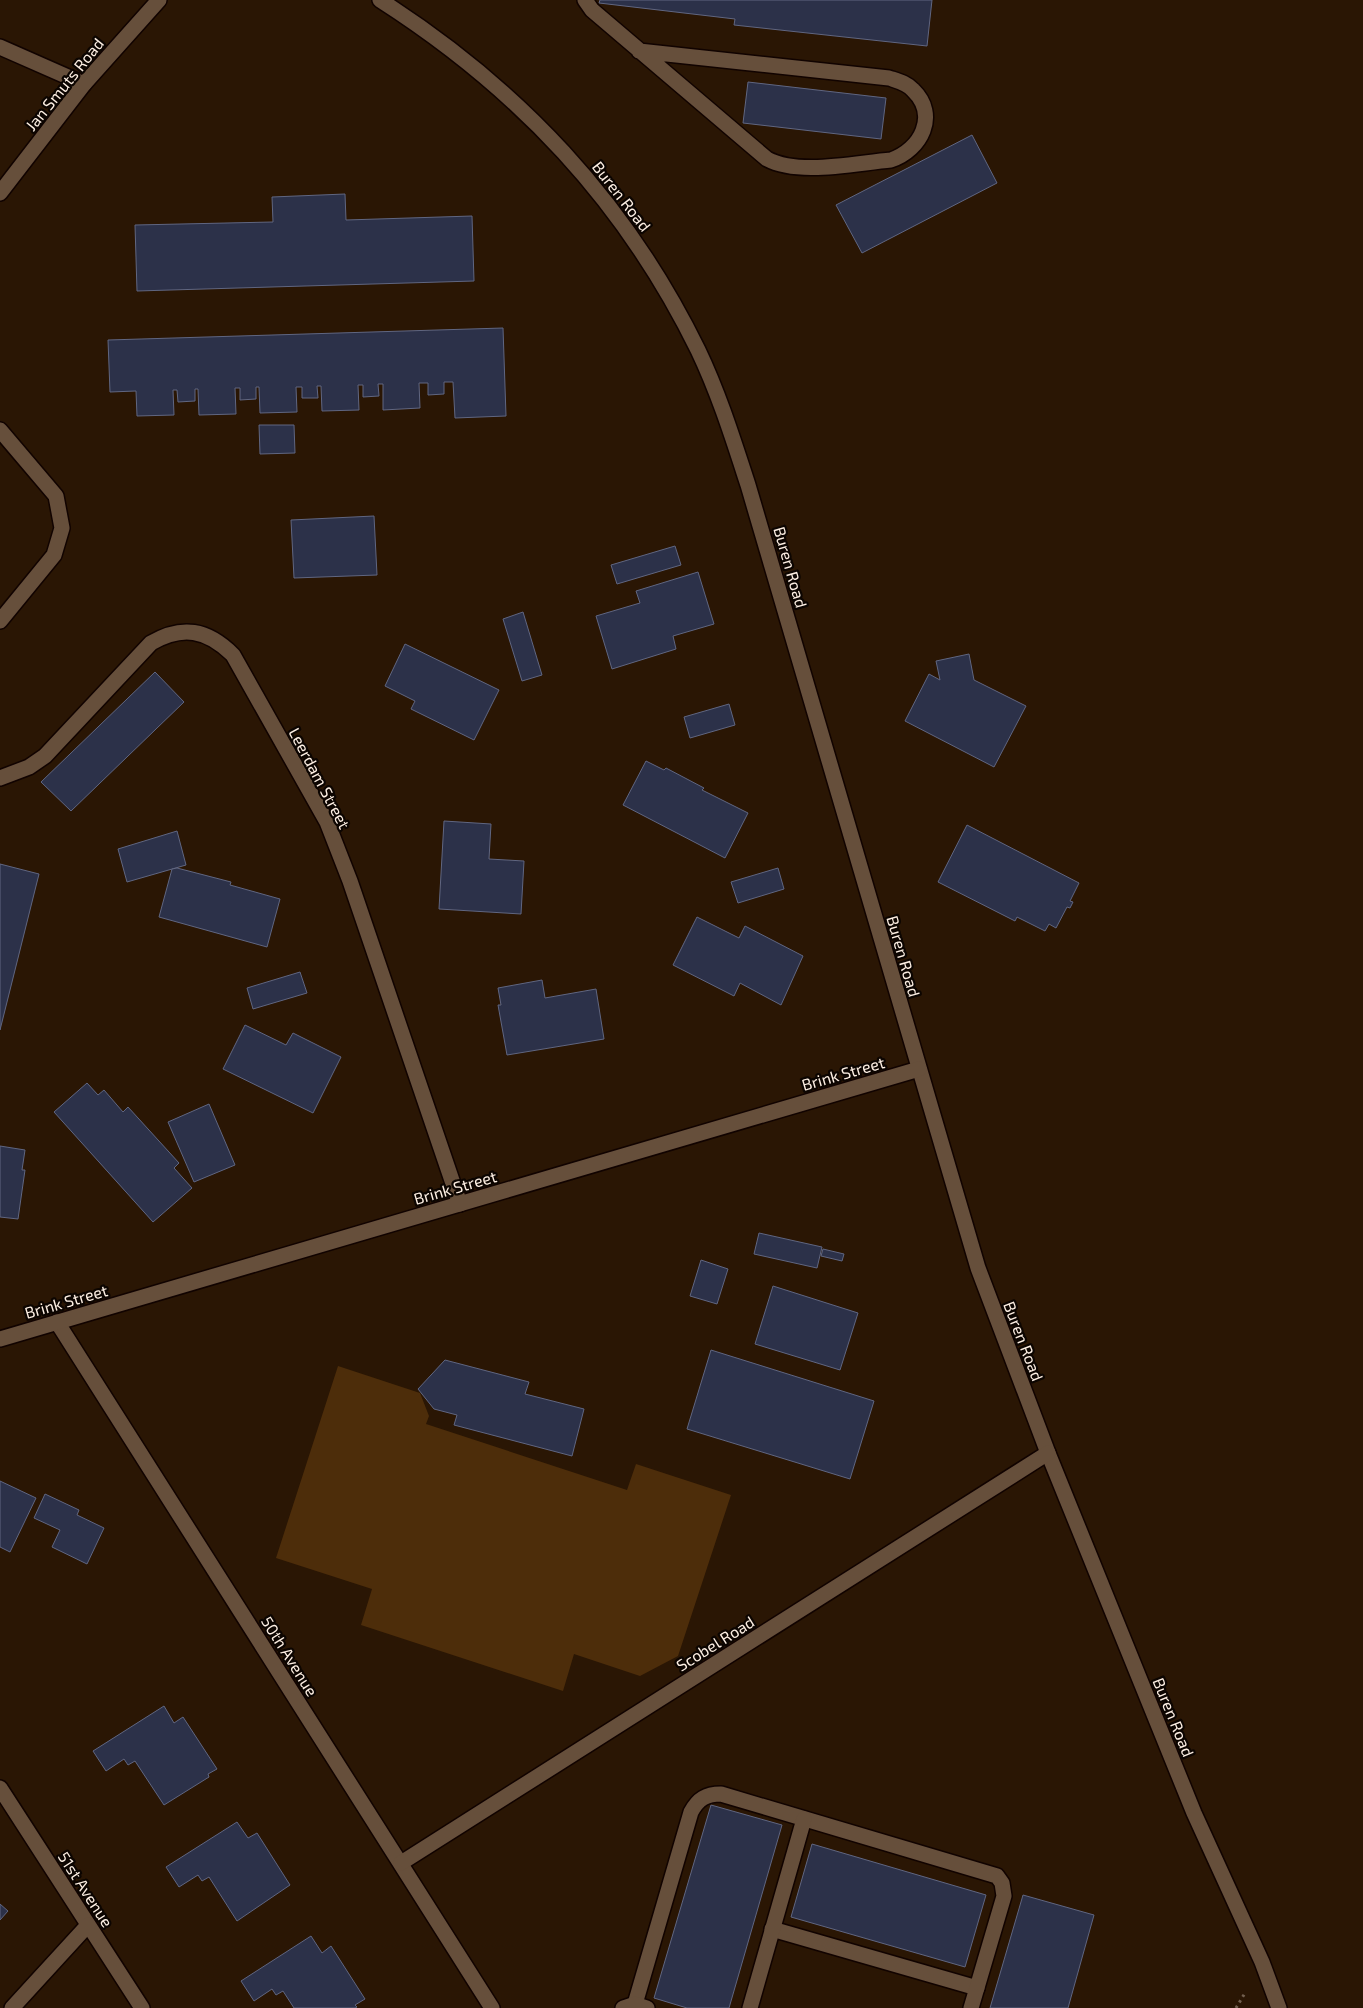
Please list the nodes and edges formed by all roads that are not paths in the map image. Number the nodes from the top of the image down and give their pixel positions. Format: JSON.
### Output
{"nodes":[{"id":1,"x":159,"y":0,"type":"edge"},
{"id":2,"x":380,"y":0,"type":"edge"},
{"id":3,"x":586,"y":0,"type":"edge"},
{"id":4,"x":0,"y":47,"type":"edge"},
{"id":5,"x":640,"y":51,"type":"junction"},
{"id":6,"x":84,"y":84,"type":"junction"},
{"id":7,"x":0,"y":193,"type":"edge"},
{"id":8,"x":0,"y":430,"type":"edge"},
{"id":9,"x":0,"y":621,"type":"edge"},
{"id":10,"x":0,"y":778,"type":"edge"},
{"id":11,"x":919,"y":1069,"type":"junction"},
{"id":12,"x":460,"y":1204,"type":"junction"},
{"id":13,"x":57,"y":1322,"type":"junction"},
{"id":14,"x":0,"y":1339,"type":"edge"},
{"id":15,"x":1048,"y":1453,"type":"junction"},
{"id":16,"x":0,"y":1788,"type":"edge"},
{"id":17,"x":804,"y":1819,"type":"junction"},
{"id":18,"x":401,"y":1863,"type":"junction"},
{"id":19,"x":88,"y":1925,"type":"junction"},
{"id":20,"x":772,"y":1929,"type":"junction"},
{"id":21,"x":977,"y":1988,"type":"junction"},
{"id":22,"x":635,"y":2007,"type":"edge"},
{"id":23,"x":12,"y":2008,"type":"edge"},
{"id":24,"x":142,"y":2008,"type":"edge"},
{"id":25,"x":492,"y":2008,"type":"edge"},
{"id":26,"x":750,"y":2008,"type":"edge"},
{"id":27,"x":971,"y":2008,"type":"edge"},
{"id":28,"x":1279,"y":2008,"type":"edge"}],
"edges":[{"from":1,"to":6,"type":"street","name":"Jan Smuts Road"},
{"from":2,"to":11,"type":"street","name":"Buren Road"},
{"from":3,"to":5,"type":"street"},
{"from":4,"to":6,"type":"street"},
{"from":5,"to":5,"type":"street"},
{"from":6,"to":7,"type":"street","name":"Jan Smuts Road"},
{"from":8,"to":9,"type":"street"},
{"from":10,"to":12,"type":"street","name":"Leerdam Street"},
{"from":11,"to":12,"type":"street","name":"Brink Street"},
{"from":11,"to":15,"type":"street","name":"Buren Road"},
{"from":12,"to":13,"type":"street","name":"Brink Street"},
{"from":13,"to":14,"type":"street","name":"Brink Street"},
{"from":13,"to":18,"type":"street","name":"50th Avenue"},
{"from":15,"to":18,"type":"street","name":"Scobel Road"},
{"from":15,"to":28,"type":"street","name":"Buren Road"},
{"from":16,"to":19,"type":"street","name":"51st Avenue"},
{"from":17,"to":20,"type":"street"},
{"from":17,"to":21,"type":"street"},
{"from":17,"to":22,"type":"street"},
{"from":18,"to":25,"type":"street","name":"50th Avenue"},
{"from":19,"to":23,"type":"street"},
{"from":19,"to":24,"type":"street","name":"51st Avenue"},
{"from":20,"to":21,"type":"street"},
{"from":20,"to":26,"type":"street"},
{"from":21,"to":27,"type":"street"}]}
